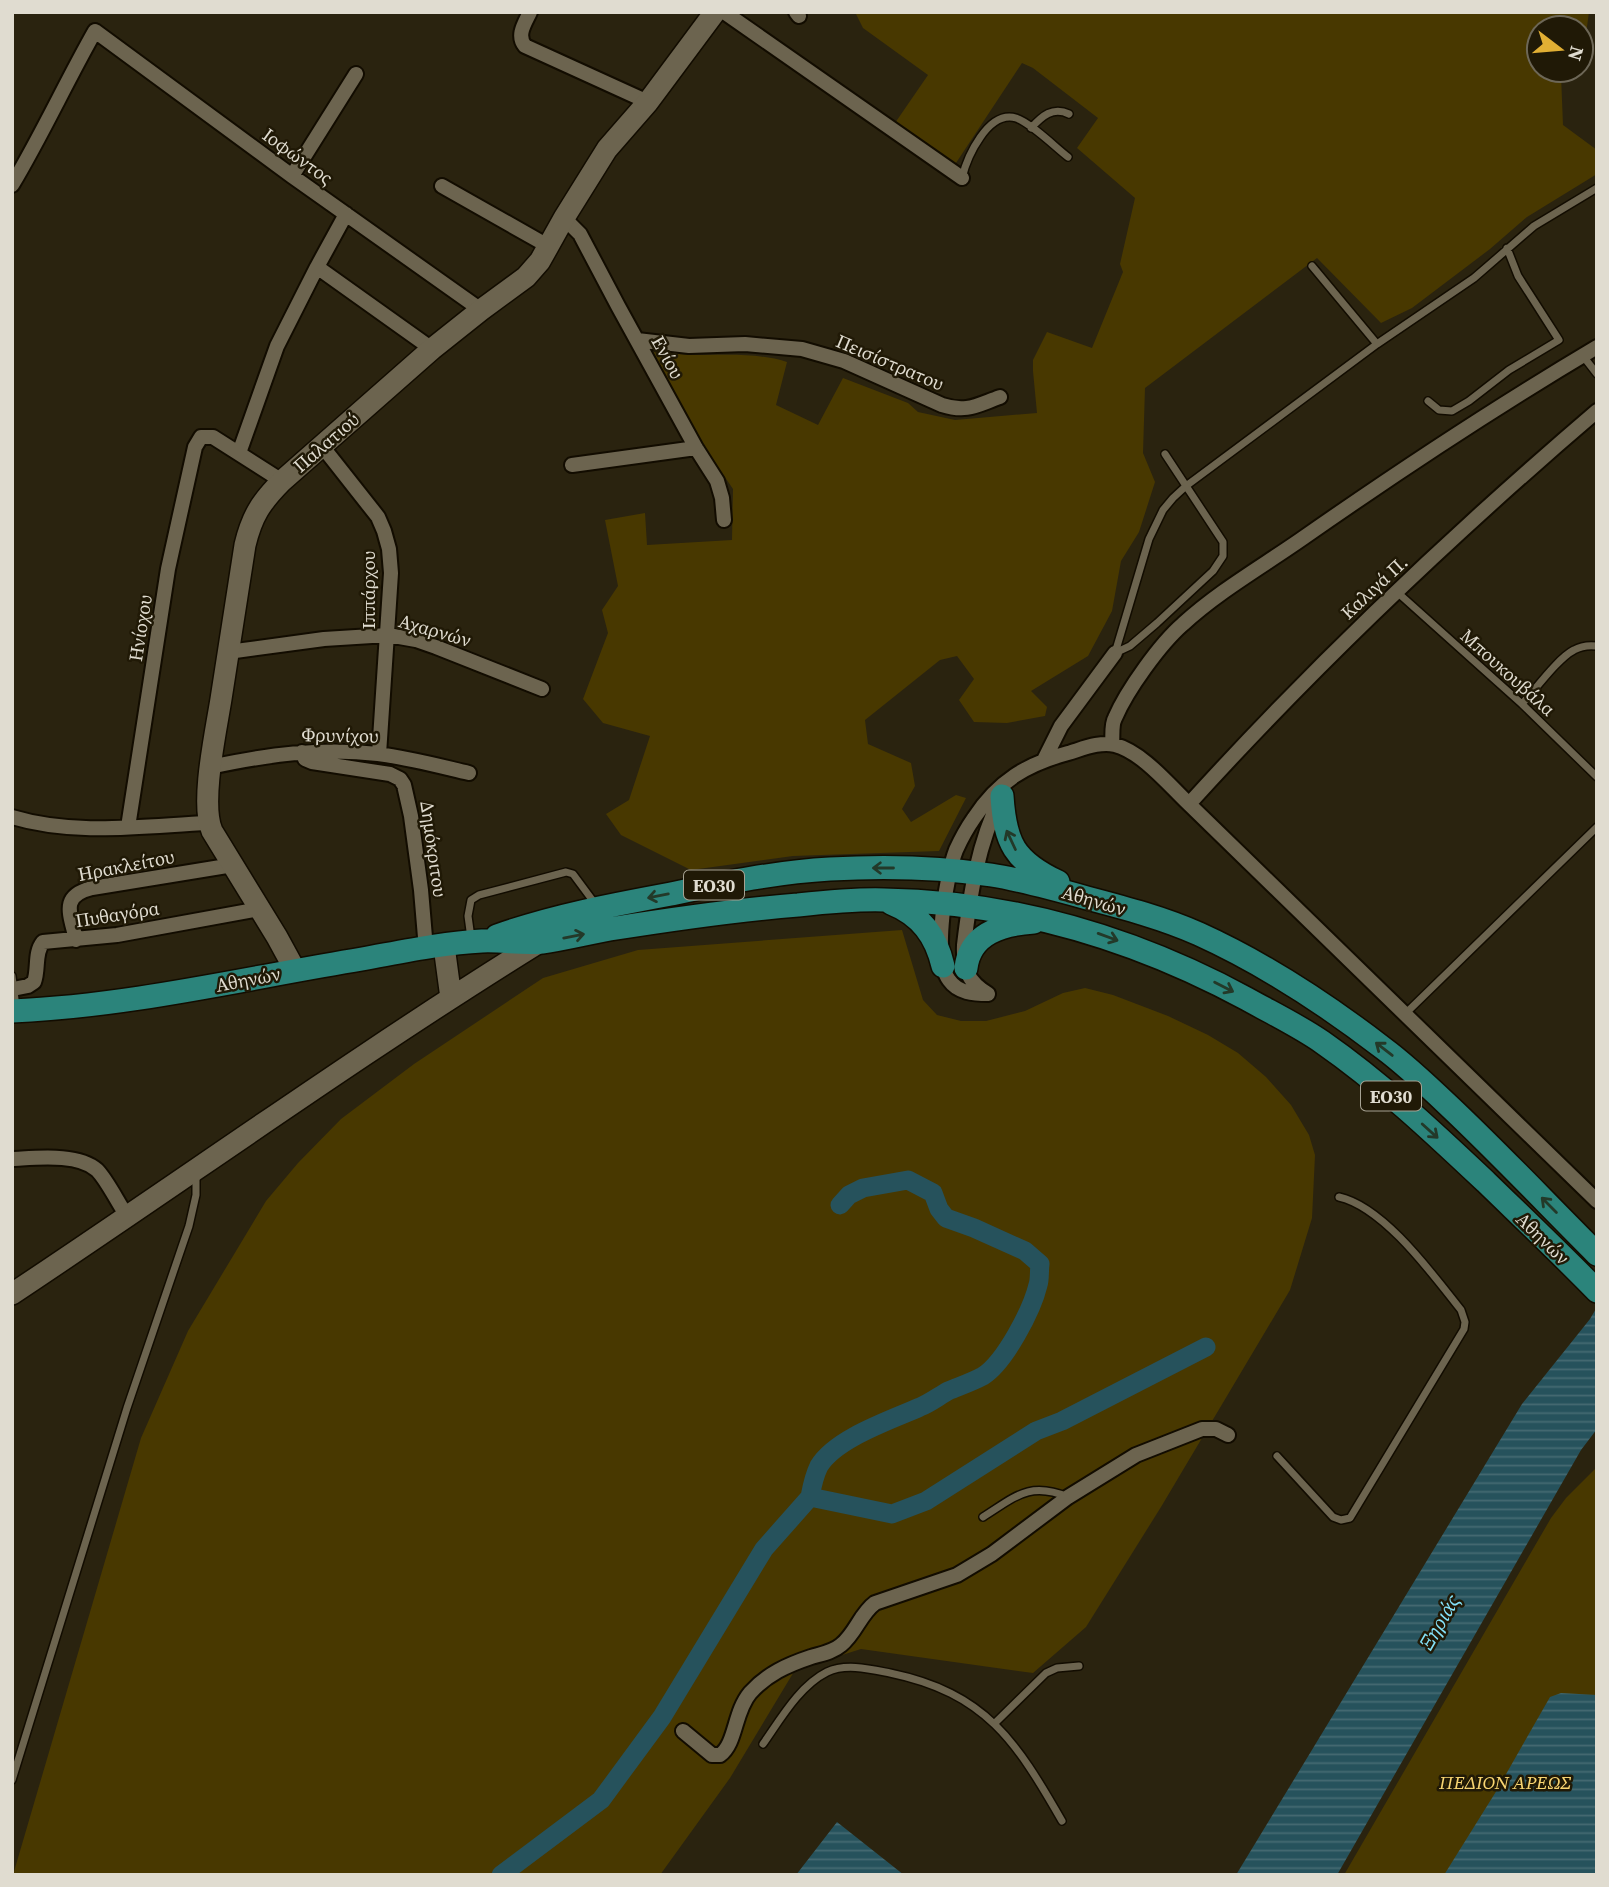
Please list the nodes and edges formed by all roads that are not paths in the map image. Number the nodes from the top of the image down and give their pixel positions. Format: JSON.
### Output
{"nodes":[{"id":1,"x":530,"y":12,"type":"edge"},
{"id":2,"x":715,"y":12,"type":"edge"},
{"id":3,"x":724,"y":12,"type":"edge"},
{"id":4,"x":356,"y":74,"type":"dead end"},
{"id":5,"x":648,"y":102,"type":"junction"},
{"id":6,"x":1069,"y":114,"type":"dead end"},
{"id":7,"x":1031,"y":128,"type":"junction"},
{"id":8,"x":1068,"y":158,"type":"dead end"},
{"id":9,"x":292,"y":176,"type":"junction"},
{"id":10,"x":962,"y":178,"type":"joint"},
{"id":11,"x":12,"y":185,"type":"edge"},
{"id":12,"x":442,"y":186,"type":"dead end"},
{"id":13,"x":1597,"y":188,"type":"edge"},
{"id":14,"x":346,"y":214,"type":"junction"},
{"id":15,"x":564,"y":218,"type":"junction"},
{"id":16,"x":548,"y":246,"type":"junction"},
{"id":17,"x":1507,"y":248,"type":"junction"},
{"id":18,"x":1312,"y":266,"type":"dead end"},
{"id":19,"x":317,"y":267,"type":"junction"},
{"id":20,"x":481,"y":310,"type":"junction"},
{"id":21,"x":637,"y":340,"type":"junction"},
{"id":22,"x":1377,"y":344,"type":"junction"},
{"id":23,"x":1597,"y":347,"type":"edge"},
{"id":24,"x":432,"y":349,"type":"junction"},
{"id":25,"x":1583,"y":356,"type":"junction"},
{"id":26,"x":1597,"y":374,"type":"edge"},
{"id":27,"x":1000,"y":397,"type":"dead end"},
{"id":28,"x":1428,"y":401,"type":"dead end"},
{"id":29,"x":1597,"y":411,"type":"edge"},
{"id":30,"x":322,"y":446,"type":"junction"},
{"id":31,"x":696,"y":448,"type":"junction"},
{"id":32,"x":239,"y":453,"type":"junction"},
{"id":33,"x":1165,"y":454,"type":"dead end"},
{"id":34,"x":572,"y":465,"type":"dead end"},
{"id":35,"x":282,"y":481,"type":"junction"},
{"id":36,"x":1186,"y":486,"type":"junction"},
{"id":37,"x":724,"y":520,"type":"dead end"},
{"id":38,"x":1396,"y":592,"type":"junction"},
{"id":39,"x":388,"y":635,"type":"junction"},
{"id":40,"x":1597,"y":646,"type":"edge"},
{"id":41,"x":228,"y":652,"type":"junction"},
{"id":42,"x":1115,"y":653,"type":"junction"},
{"id":43,"x":542,"y":689,"type":"dead end"},
{"id":44,"x":1522,"y":705,"type":"junction"},
{"id":45,"x":1112,"y":744,"type":"junction"},
{"id":46,"x":302,"y":752,"type":"junction"},
{"id":47,"x":379,"y":754,"type":"junction"},
{"id":48,"x":1044,"y":760,"type":"junction"},
{"id":49,"x":210,"y":767,"type":"junction"},
{"id":50,"x":469,"y":773,"type":"dead end"},
{"id":51,"x":1597,"y":777,"type":"edge"},
{"id":52,"x":1006,"y":787,"type":"junction"},
{"id":53,"x":1189,"y":804,"type":"junction"},
{"id":54,"x":12,"y":817,"type":"edge"},
{"id":55,"x":208,"y":823,"type":"junction"},
{"id":56,"x":128,"y":827,"type":"junction"},
{"id":57,"x":1597,"y":827,"type":"edge"},
{"id":58,"x":233,"y":865,"type":"junction"},
{"id":59,"x":951,"y":870,"type":"junction"},
{"id":60,"x":976,"y":873,"type":"junction"},
{"id":61,"x":1082,"y":896,"type":"junction"},
{"id":62,"x":882,"y":900,"type":"junction"},
{"id":63,"x":945,"y":903,"type":"junction"},
{"id":64,"x":970,"y":906,"type":"junction"},
{"id":65,"x":599,"y":908,"type":"junction"},
{"id":66,"x":259,"y":909,"type":"junction"},
{"id":67,"x":1060,"y":923,"type":"junction"},
{"id":68,"x":535,"y":933,"type":"junction"},
{"id":69,"x":76,"y":940,"type":"junction"},
{"id":70,"x":477,"y":942,"type":"junction"},
{"id":71,"x":435,"y":947,"type":"junction"},
{"id":72,"x":954,"y":967,"type":"junction"},
{"id":73,"x":295,"y":970,"type":"junction"},
{"id":74,"x":12,"y":976,"type":"edge"},
{"id":75,"x":451,"y":998,"type":"junction"},
{"id":76,"x":14,"y":1004,"type":"edge"},
{"id":77,"x":1404,"y":1015,"type":"junction"},
{"id":78,"x":12,"y":1159,"type":"edge"},
{"id":79,"x":196,"y":1167,"type":"junction"},
{"id":80,"x":1339,"y":1197,"type":"dead end"},
{"id":81,"x":1597,"y":1201,"type":"edge"},
{"id":82,"x":127,"y":1216,"type":"junction"},
{"id":83,"x":1597,"y":1254,"type":"edge"},
{"id":84,"x":1591,"y":1285,"type":"edge"},
{"id":85,"x":12,"y":1294,"type":"edge"},
{"id":86,"x":1228,"y":1435,"type":"dead end"},
{"id":87,"x":1277,"y":1456,"type":"dead end"},
{"id":88,"x":1068,"y":1497,"type":"junction"},
{"id":89,"x":983,"y":1517,"type":"dead end"},
{"id":90,"x":1079,"y":1666,"type":"dead end"},
{"id":91,"x":995,"y":1723,"type":"junction"},
{"id":92,"x":683,"y":1731,"type":"dead end"},
{"id":93,"x":764,"y":1744,"type":"dead end"},
{"id":94,"x":12,"y":1780,"type":"edge"},
{"id":95,"x":1062,"y":1821,"type":"dead end"}],
"edges":[{"from":1,"to":5,"type":"street"},
{"from":2,"to":5,"type":"street","name":"Παλατιού"},
{"from":3,"to":10,"type":"street"},
{"from":4,"to":9,"type":"street"},
{"from":5,"to":15,"type":"street","name":"Παλατιού"},
{"from":6,"to":7,"type":"lane"},
{"from":7,"to":8,"type":"lane"},
{"from":7,"to":10,"type":"lane"},
{"from":9,"to":11,"type":"street","name":"Ιοφώντος"},
{"from":9,"to":14,"type":"street","name":"Ιοφώντος"},
{"from":12,"to":16,"type":"street"},
{"from":13,"to":17,"type":"lane"},
{"from":14,"to":19,"type":"street"},
{"from":14,"to":20,"type":"street","name":"Ιοφώντος"},
{"from":15,"to":16,"type":"street","name":"Παλατιού"},
{"from":15,"to":21,"type":"street","name":"Ενίου"},
{"from":16,"to":20,"type":"street","name":"Παλατιού"},
{"from":17,"to":22,"type":"lane"},
{"from":17,"to":28,"type":"lane"},
{"from":18,"to":22,"type":"lane"},
{"from":19,"to":24,"type":"street"},
{"from":19,"to":32,"type":"street"},
{"from":20,"to":24,"type":"street","name":"Παλατιού"},
{"from":21,"to":27,"type":"street","name":"Πεισίστρατου"},
{"from":21,"to":31,"type":"street","name":"Ενίου"},
{"from":22,"to":36,"type":"lane"},
{"from":23,"to":25,"type":"street"},
{"from":24,"to":30,"type":"street","name":"Παλατιού"},
{"from":25,"to":26,"type":"lane"},
{"from":25,"to":45,"type":"street"},
{"from":29,"to":38,"type":"street","name":"Καλιγά Π."},
{"from":30,"to":35,"type":"street","name":"Παλατιού"},
{"from":30,"to":39,"type":"street","name":"Ιππάρχου"},
{"from":31,"to":34,"type":"street"},
{"from":31,"to":37,"type":"street","name":"Ενίου"},
{"from":32,"to":35,"type":"street"},
{"from":32,"to":56,"type":"street","name":"Ηνίοχου"},
{"from":33,"to":36,"type":"lane"},
{"from":35,"to":41,"type":"street","name":"Παλατιού"},
{"from":36,"to":42,"type":"lane"},
{"from":36,"to":42,"type":"lane"},
{"from":38,"to":44,"type":"lane","name":"Μπουκουβάλα"},
{"from":38,"to":53,"type":"street","name":"Καλιγά Π."},
{"from":39,"to":41,"type":"street","name":"Αχαρνών"},
{"from":39,"to":43,"type":"street","name":"Αχαρνών"},
{"from":39,"to":47,"type":"street","name":"Ιππάρχου"},
{"from":40,"to":44,"type":"lane"},
{"from":41,"to":49,"type":"street","name":"Παλατιού"},
{"from":42,"to":48,"type":"street"},
{"from":44,"to":51,"type":"lane","name":"Μπουκουβάλα"},
{"from":45,"to":48,"type":"street"},
{"from":45,"to":53,"type":"street"},
{"from":46,"to":47,"type":"street","name":"Φρυνίχου"},
{"from":46,"to":49,"type":"street","name":"Φρυνίχου"},
{"from":46,"to":71,"type":"street","name":"Δημόκριτου"},
{"from":47,"to":50,"type":"street","name":"Φρυνίχου"},
{"from":48,"to":52,"type":"street"},
{"from":49,"to":55,"type":"street","name":"Παλατιού"},
{"from":52,"to":59,"type":"street"},
{"from":52,"to":60,"type":"street"},
{"from":61,"to":52,"type":"main road","one_way":true},
{"from":53,"to":77,"type":"street"},
{"from":54,"to":56,"type":"street"},
{"from":55,"to":56,"type":"street"},
{"from":55,"to":58,"type":"street"},
{"from":57,"to":77,"type":"lane"},
{"from":58,"to":66,"type":"street"},
{"from":58,"to":69,"type":"street","name":"Ηρακλείτου"},
{"from":59,"to":60,"type":"main road","name":"Αθηνών","number":"ΕΟ30"},
{"from":59,"to":63,"type":"street"},
{"from":59,"to":65,"type":"main road","name":"Αθηνών","number":"ΕΟ30","one_way":true},
{"from":60,"to":61,"type":"main road","name":"Αθηνών","number":"ΕΟ30"},
{"from":60,"to":64,"type":"street"},
{"from":83,"to":61,"type":"main road","name":"Αθηνών","number":"ΕΟ30","one_way":true},
{"from":62,"to":63,"type":"main road","name":"Αθηνών","number":"ΕΟ30"},
{"from":68,"to":62,"type":"main road","name":"Αθηνών","number":"ΕΟ30","one_way":true},
{"from":62,"to":72,"type":"main road"},
{"from":63,"to":64,"type":"main road","name":"Αθηνών","number":"ΕΟ30"},
{"from":63,"to":72,"type":"street"},
{"from":64,"to":67,"type":"main road","name":"Αθηνών","number":"ΕΟ30"},
{"from":64,"to":72,"type":"street"},
{"from":65,"to":68,"type":"main road","name":"Αθηνών","number":"ΕΟ30"},
{"from":65,"to":70,"type":"lane"},
{"from":66,"to":69,"type":"street","name":"Πυθαγόρα"},
{"from":66,"to":73,"type":"street"},
{"from":67,"to":72,"type":"main road"},
{"from":67,"to":84,"type":"main road","name":"Αθηνών","number":"ΕΟ30","one_way":true},
{"from":68,"to":70,"type":"main road","name":"Αθηνών","number":"ΕΟ30"},
{"from":68,"to":75,"type":"street"},
{"from":69,"to":76,"type":"street","name":"Πυθαγόρα"},
{"from":70,"to":71,"type":"main road","name":"Αθηνών","number":"ΕΟ30"},
{"from":71,"to":73,"type":"main road","name":"Αθηνών","number":"ΕΟ30"},
{"from":71,"to":75,"type":"street"},
{"from":73,"to":76,"type":"main road","name":"Αθηνών","number":"ΕΟ30"},
{"from":74,"to":76,"type":"lane"},
{"from":75,"to":79,"type":"street"},
{"from":77,"to":81,"type":"street"},
{"from":78,"to":82,"type":"street"},
{"from":79,"to":82,"type":"street"},
{"from":79,"to":94,"type":"lane"},
{"from":80,"to":87,"type":"lane"},
{"from":82,"to":85,"type":"street"},
{"from":86,"to":88,"type":"street"},
{"from":88,"to":89,"type":"lane"},
{"from":88,"to":92,"type":"street"},
{"from":90,"to":91,"type":"lane"},
{"from":91,"to":93,"type":"lane"},
{"from":91,"to":95,"type":"lane"}]}
